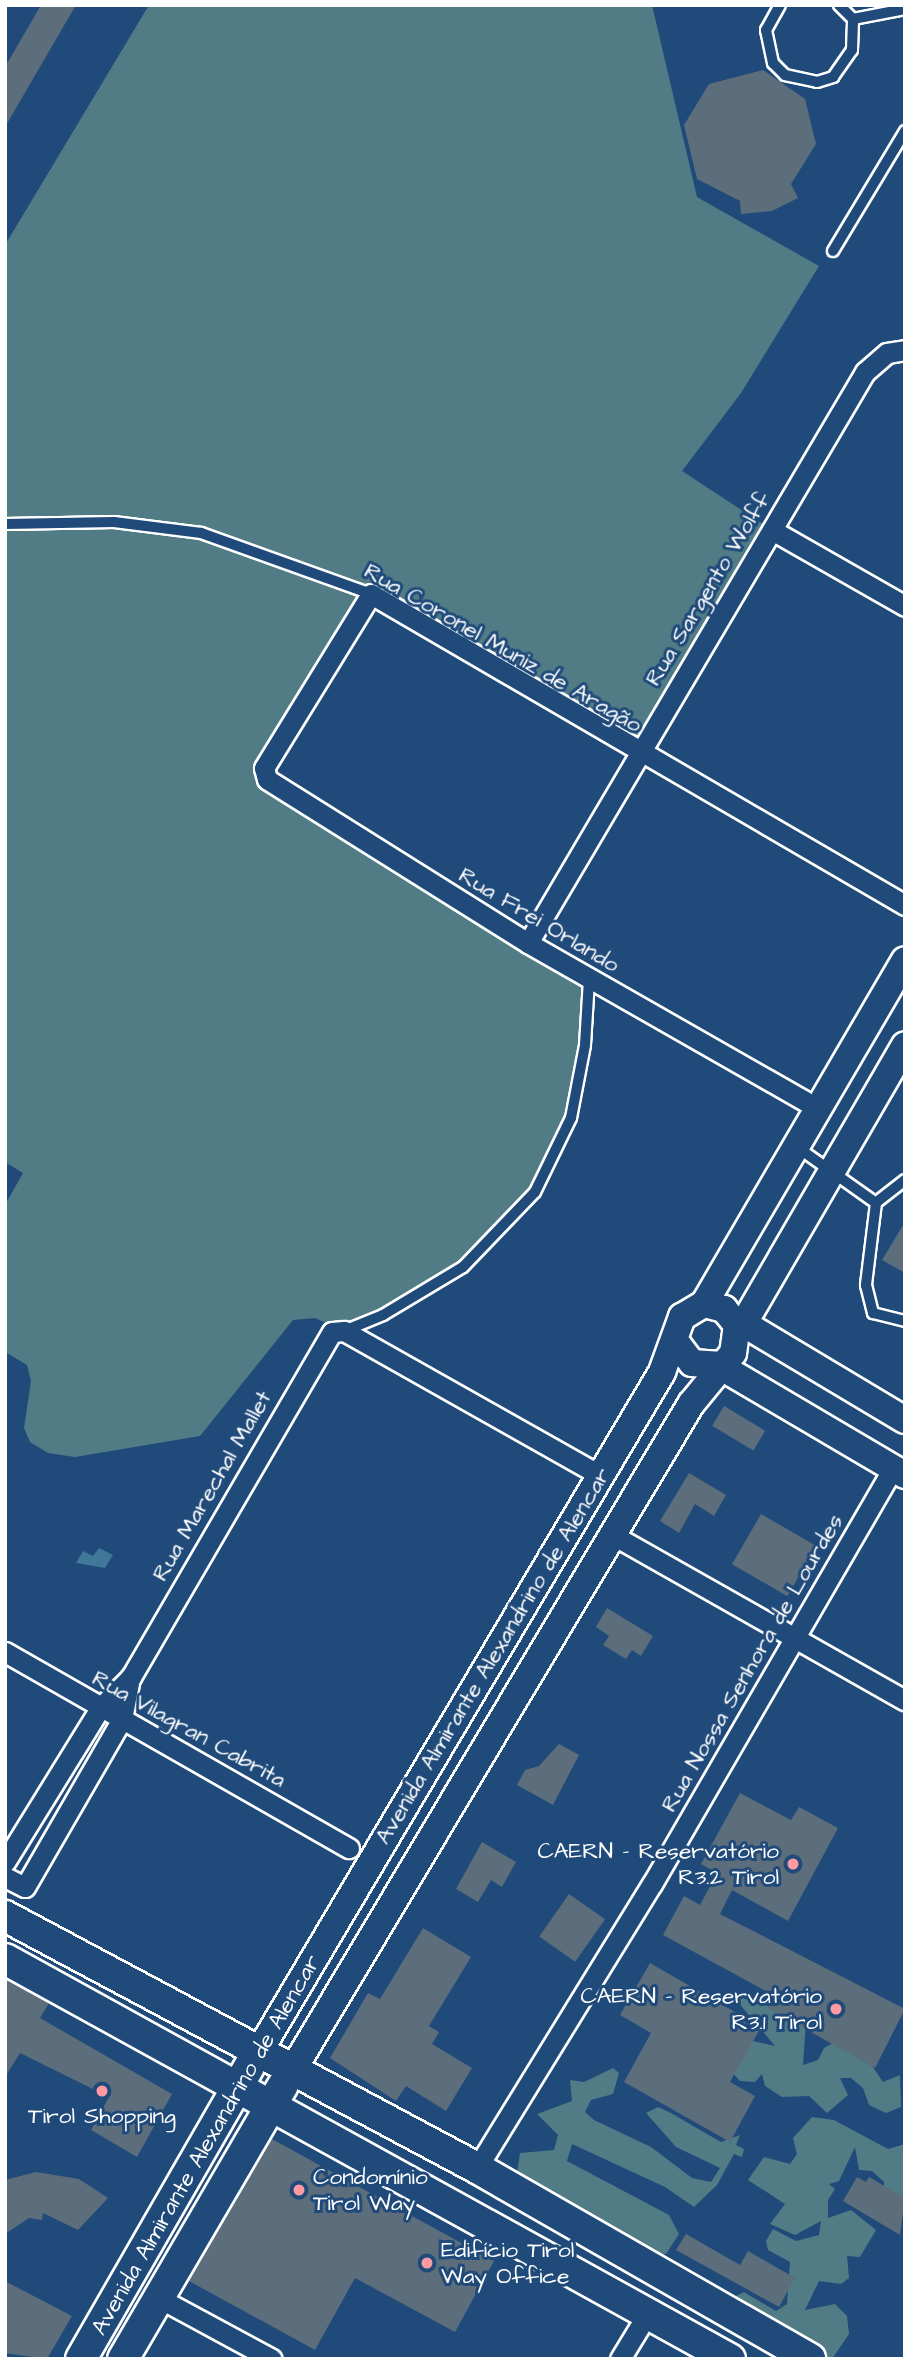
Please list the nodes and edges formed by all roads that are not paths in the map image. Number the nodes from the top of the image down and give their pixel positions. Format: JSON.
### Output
{"nodes":[{"id":1,"x":780,"y":5,"type":"edge"},
{"id":2,"x":839,"y":5,"type":"edge"},
{"id":3,"x":891,"y":6,"type":"edge"},
{"id":4,"x":905,"y":9,"type":"edge"},
{"id":5,"x":853,"y":19,"type":"junction"},
{"id":6,"x":905,"y":131,"type":"edge"},
{"id":7,"x":832,"y":251,"type":"dead end"},
{"id":8,"x":905,"y":350,"type":"edge"},
{"id":9,"x":5,"y":524,"type":"edge"},
{"id":10,"x":772,"y":530,"type":"junction"},
{"id":11,"x":371,"y":594,"type":"junction"},
{"id":12,"x":905,"y":606,"type":"edge"},
{"id":13,"x":638,"y":755,"type":"junction"},
{"id":14,"x":905,"y":905,"type":"edge"},
{"id":15,"x":527,"y":943,"type":"junction"},
{"id":16,"x":905,"y":960,"type":"edge"},
{"id":17,"x":589,"y":979,"type":"junction"},
{"id":18,"x":905,"y":1045,"type":"edge"},
{"id":19,"x":805,"y":1101,"type":"dead end"},
{"id":20,"x":794,"y":1145,"type":"junction"},
{"id":21,"x":831,"y":1171,"type":"junction"},
{"id":22,"x":905,"y":1180,"type":"edge"},
{"id":23,"x":876,"y":1203,"type":"junction"},
{"id":24,"x":704,"y":1304,"type":"junction"},
{"id":25,"x":905,"y":1321,"type":"edge"},
{"id":26,"x":737,"y":1325,"type":"junction"},
{"id":27,"x":344,"y":1331,"type":"junction"},
{"id":28,"x":676,"y":1342,"type":"junction"},
{"id":29,"x":718,"y":1365,"type":"junction"},
{"id":30,"x":662,"y":1372,"type":"junction"},
{"id":31,"x":746,"y":1384,"type":"junction"},
{"id":32,"x":695,"y":1396,"type":"junction"},
{"id":33,"x":905,"y":1420,"type":"edge"},
{"id":34,"x":899,"y":1472,"type":"edge"},
{"id":35,"x":600,"y":1475,"type":"junction"},
{"id":36,"x":611,"y":1534,"type":"junction"},
{"id":37,"x":793,"y":1637,"type":"junction"},
{"id":38,"x":5,"y":1652,"type":"edge"},
{"id":39,"x":131,"y":1677,"type":"junction"},
{"id":40,"x":905,"y":1700,"type":"edge"},
{"id":41,"x":100,"y":1708,"type":"junction"},
{"id":42,"x":122,"y":1719,"type":"junction"},
{"id":43,"x":349,"y":1848,"type":"dead end"},
{"id":44,"x":5,"y":1862,"type":"edge"},
{"id":45,"x":5,"y":1877,"type":"edge"},
{"id":46,"x":5,"y":1916,"type":"edge"},
{"id":47,"x":5,"y":1959,"type":"edge"},
{"id":48,"x":257,"y":2055,"type":"junction"},
{"id":49,"x":291,"y":2073,"type":"junction"},
{"id":50,"x":239,"y":2084,"type":"junction"},
{"id":51,"x":272,"y":2102,"type":"junction"},
{"id":52,"x":477,"y":2168,"type":"junction"},
{"id":53,"x":159,"y":2298,"type":"junction"},
{"id":54,"x":648,"y":2313,"type":"junction"},
{"id":55,"x":81,"y":2359,"type":"edge"},
{"id":56,"x":123,"y":2359,"type":"edge"},
{"id":57,"x":272,"y":2359,"type":"edge"},
{"id":58,"x":620,"y":2359,"type":"edge"},
{"id":59,"x":730,"y":2359,"type":"edge"},
{"id":60,"x":810,"y":2359,"type":"edge"}],
"edges":[{"from":1,"to":5,"type":"lane"},
{"from":2,"to":5,"type":"lane"},
{"from":3,"to":4,"type":"lane"},
{"from":3,"to":5,"type":"lane"},
{"from":6,"to":7,"type":"lane"},
{"from":8,"to":10,"type":"street","name":"Rua Sargento Wolff"},
{"from":9,"to":11,"type":"lane","name":"Rua Coronel Muniz de Aragão"},
{"from":10,"to":12,"type":"street"},
{"from":10,"to":13,"type":"street","name":"Rua Sargento Wolff"},
{"from":11,"to":13,"type":"street","name":"Rua Coronel Muniz de Aragão"},
{"from":11,"to":15,"type":"street","name":"Rua Frei Orlando"},
{"from":13,"to":14,"type":"street","name":"Rua Coronel Muniz de Aragão"},
{"from":13,"to":15,"type":"street","name":"Rua Sargento Wolff"},
{"from":15,"to":17,"type":"street","name":"Rua Frei Orlando"},
{"from":16,"to":20,"type":"main road","name":"Avenida Almirante Alexandrino de Alencar"},
{"from":17,"to":19,"type":"street","name":"Rua Frei Orlando"},
{"from":17,"to":27,"type":"lane"},
{"from":18,"to":21,"type":"main road","name":"Avenida Almirante Alexandrino de Alencar"},
{"from":20,"to":21,"type":"lane"},
{"from":20,"to":24,"type":"main road","name":"Avenida Almirante Alexandrino de Alencar"},
{"from":21,"to":23,"type":"lane"},
{"from":21,"to":26,"type":"main road","name":"Avenida Almirante Alexandrino de Alencar"},
{"from":22,"to":23,"type":"lane"},
{"from":23,"to":25,"type":"lane"},
{"from":24,"to":26,"type":"main road"},
{"from":24,"to":28,"type":"main road","name":"Avenida Almirante Alexandrino de Alencar"},
{"from":26,"to":29,"type":"main road","name":"Avenida Almirante Alexandrino de Alencar"},
{"from":26,"to":33,"type":"main road"},
{"from":27,"to":35,"type":"street"},
{"from":27,"to":39,"type":"street","name":"Rua Marechal Mallet"},
{"from":28,"to":29,"type":"main road"},
{"from":28,"to":30,"type":"main road","name":"Avenida Almirante Alexandrino de Alencar"},
{"from":29,"to":31,"type":"main road"},
{"from":29,"to":32,"type":"main road","name":"Avenida Almirante Alexandrino de Alencar"},
{"from":30,"to":32,"type":"main road"},
{"from":30,"to":35,"type":"main road","name":"Avenida Almirante Alexandrino de Alencar"},
{"from":31,"to":32,"type":"main road"},
{"from":31,"to":34,"type":"main road"},
{"from":32,"to":36,"type":"main road","name":"Avenida Almirante Alexandrino de Alencar"},
{"from":34,"to":37,"type":"street","name":"Rua Nossa Senhora de Lourdes"},
{"from":35,"to":48,"type":"main road","name":"Avenida Almirante Alexandrino de Alencar"},
{"from":36,"to":37,"type":"street"},
{"from":36,"to":49,"type":"main road","name":"Avenida Almirante Alexandrino de Alencar"},
{"from":37,"to":40,"type":"street"},
{"from":37,"to":52,"type":"street","name":"Rua Nossa Senhora de Lourdes"},
{"from":38,"to":41,"type":"street","name":"Rua Vilagran Cabrita"},
{"from":39,"to":41,"type":"street","name":"Rua Marechal Mallet"},
{"from":39,"to":42,"type":"street","name":"Rua Marechal Mallet"},
{"from":41,"to":42,"type":"street","name":"Rua Vilagran Cabrita"},
{"from":41,"to":44,"type":"street","name":"Rua Marechal Mallet"},
{"from":42,"to":43,"type":"street","name":"Rua Vilagran Cabrita"},
{"from":42,"to":45,"type":"street","name":"Rua Marechal Mallet"},
{"from":46,"to":48,"type":"main road"},
{"from":47,"to":50,"type":"main road"},
{"from":48,"to":49,"type":"main road"},
{"from":48,"to":50,"type":"main road","name":"Avenida Almirante Alexandrino de Alencar"},
{"from":49,"to":51,"type":"main road","name":"Avenida Almirante Alexandrino de Alencar"},
{"from":49,"to":52,"type":"main road"},
{"from":50,"to":51,"type":"main road"},
{"from":50,"to":55,"type":"main road","name":"Avenida Almirante Alexandrino de Alencar"},
{"from":51,"to":53,"type":"main road","name":"Avenida Almirante Alexandrino de Alencar"},
{"from":51,"to":54,"type":"main road"},
{"from":52,"to":60,"type":"main road"},
{"from":53,"to":56,"type":"main road","name":"Avenida Almirante Alexandrino de Alencar"},
{"from":53,"to":57,"type":"street"},
{"from":54,"to":58,"type":"street"},
{"from":54,"to":59,"type":"main road"}]}
